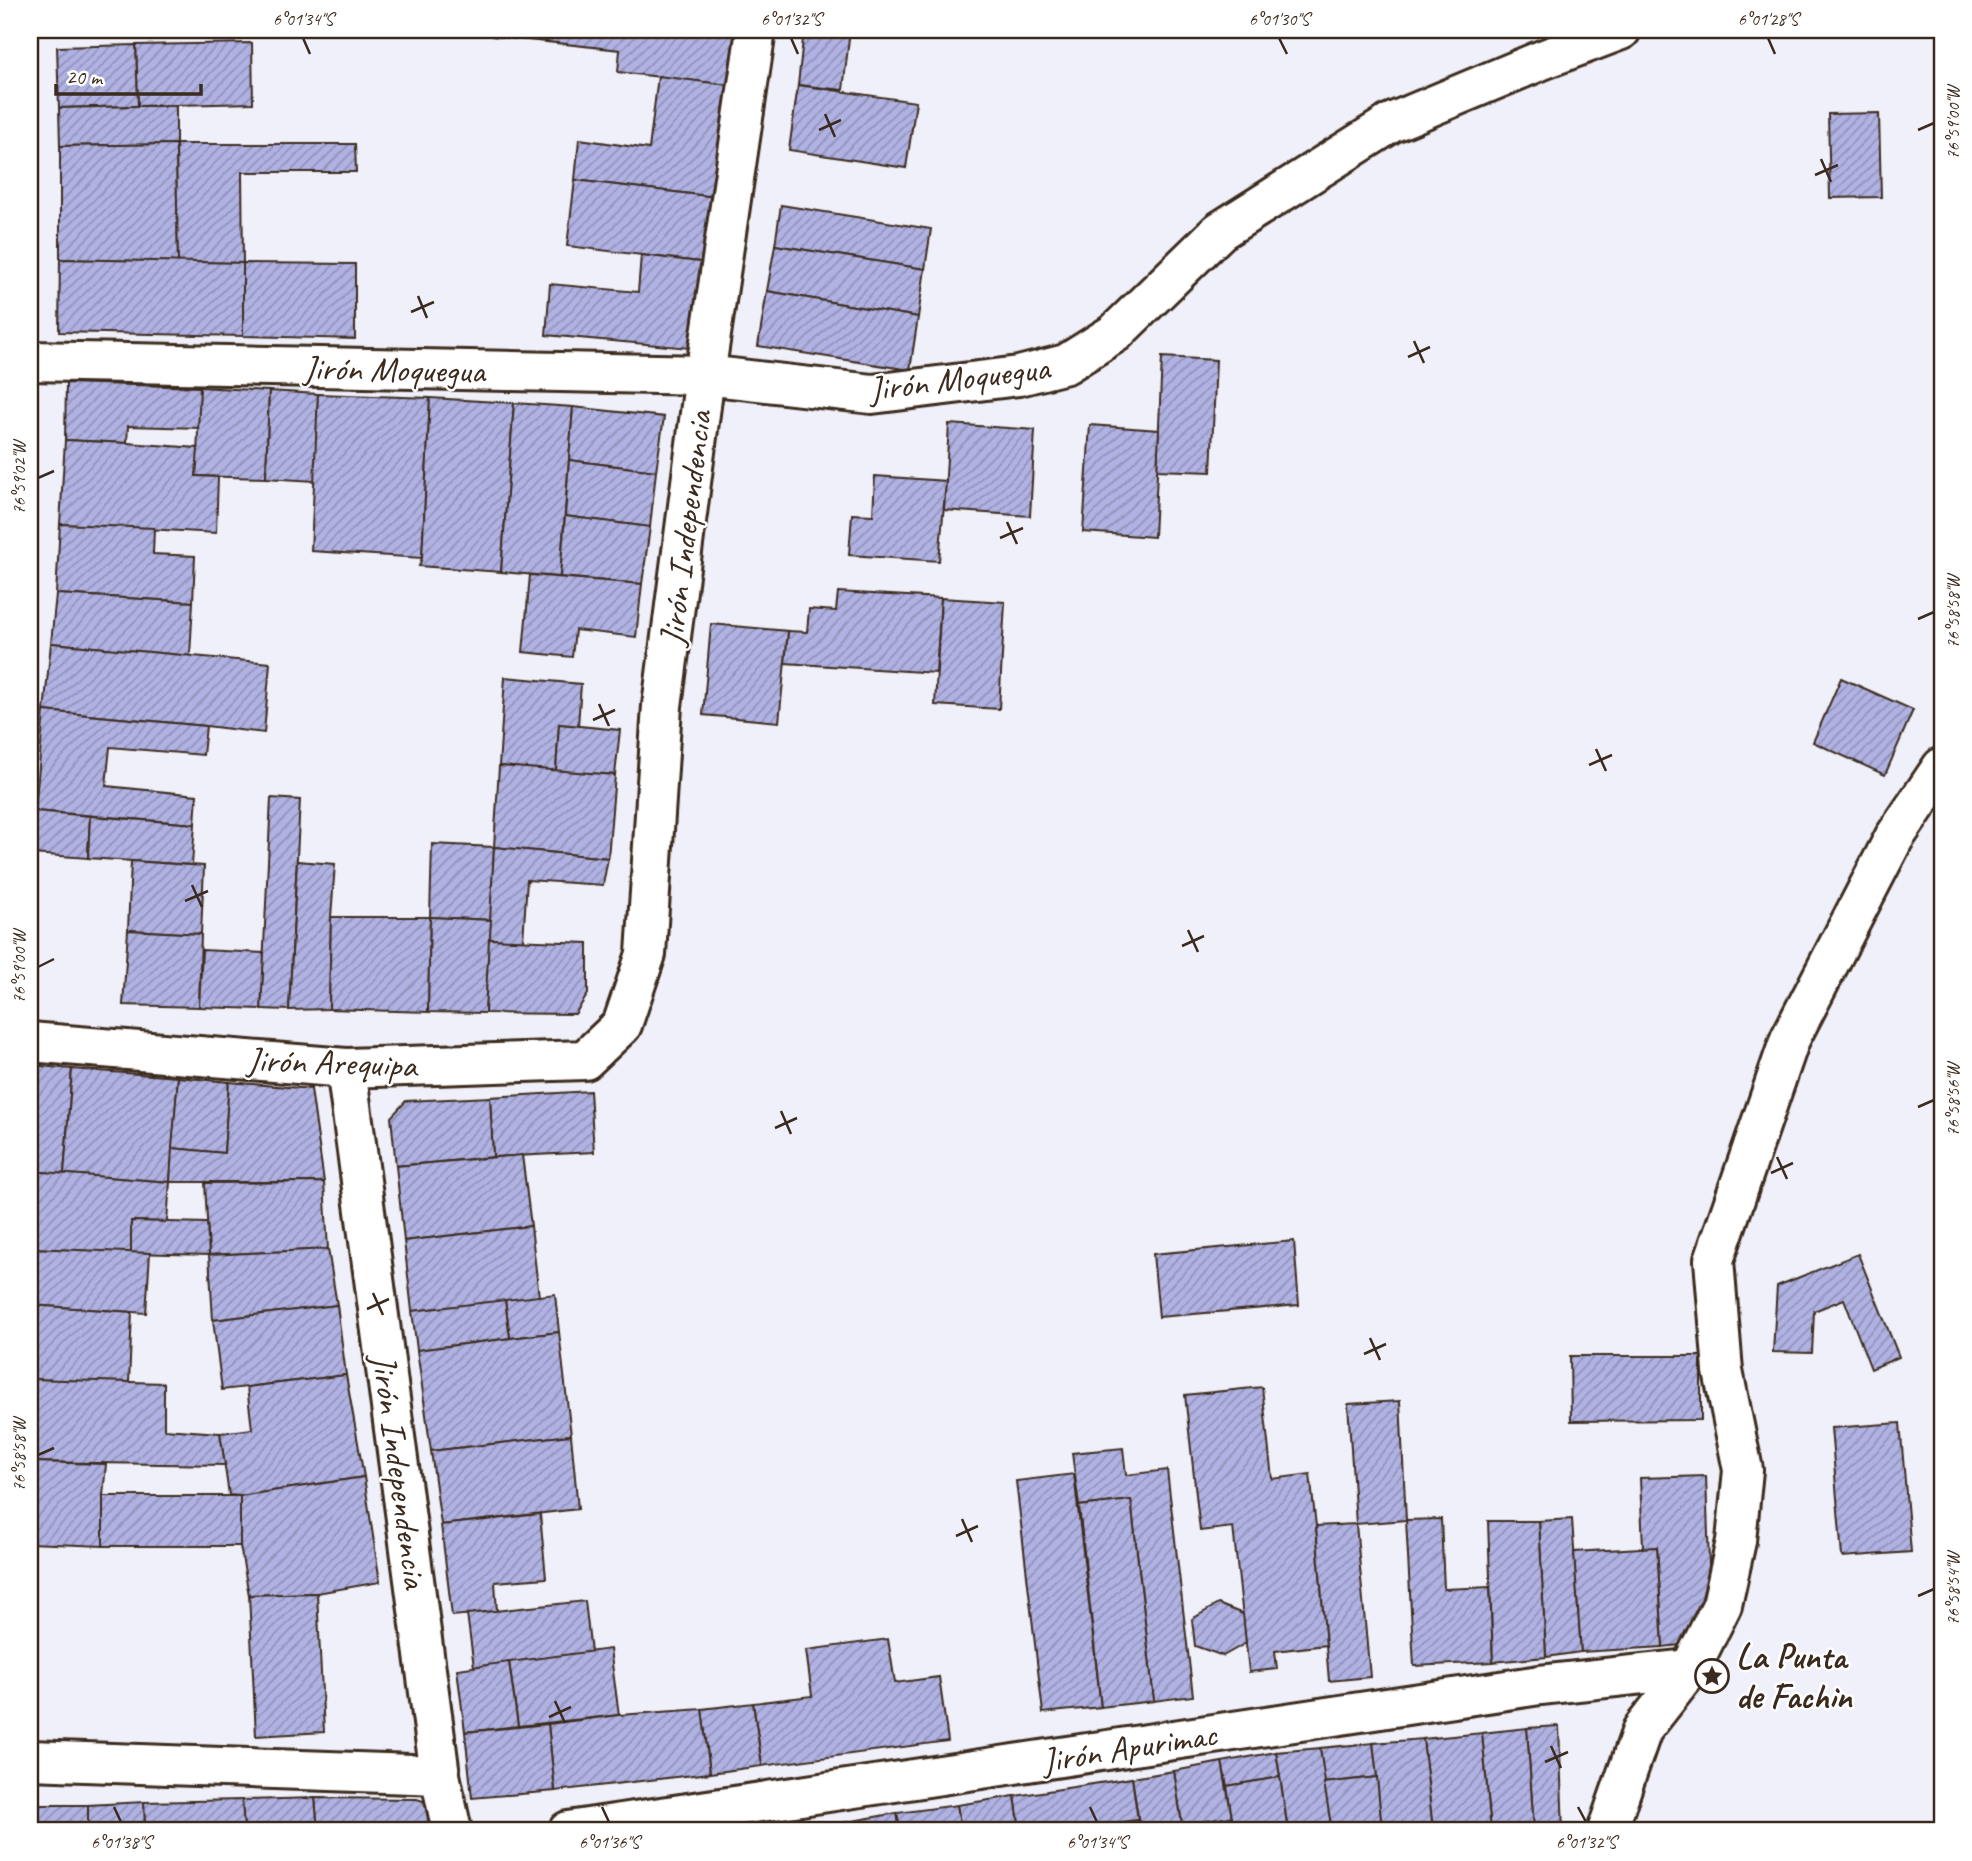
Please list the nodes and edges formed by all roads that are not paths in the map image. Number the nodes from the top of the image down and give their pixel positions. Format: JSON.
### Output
{"nodes":[{"id":1,"x":756,"y":30,"type":"edge"},
{"id":2,"x":1621,"y":30,"type":"edge"},
{"id":3,"x":30,"y":361,"type":"edge"},
{"id":4,"x":705,"y":375,"type":"junction"},
{"id":5,"x":1942,"y":767,"type":"edge"},
{"id":6,"x":622,"y":1025,"type":"joint"},
{"id":7,"x":30,"y":1042,"type":"edge"},
{"id":8,"x":346,"y":1068,"type":"junction"},
{"id":9,"x":1690,"y":1669,"type":"junction"},
{"id":10,"x":30,"y":1760,"type":"edge"},
{"id":11,"x":440,"y":1775,"type":"junction"},
{"id":12,"x":452,"y":1831,"type":"edge"},
{"id":13,"x":568,"y":1831,"type":"edge"},
{"id":14,"x":1608,"y":1831,"type":"edge"}],
"edges":[{"from":1,"to":4,"type":"street","name":"Jirón Independencia"},
{"from":2,"to":4,"type":"street","name":"Jirón Moquegua"},
{"from":3,"to":4,"type":"street","name":"Jirón Moquegua"},
{"from":4,"to":6,"type":"street","name":"Jirón Independencia"},
{"from":5,"to":9,"type":"street"},
{"from":6,"to":8,"type":"street","name":"Jirón Arequipa"},
{"from":7,"to":8,"type":"street","name":"Jirón Arequipa"},
{"from":8,"to":11,"type":"street","name":"Jirón Independencia"},
{"from":9,"to":13,"type":"street","name":"Jirón Apurimac"},
{"from":9,"to":14,"type":"street"},
{"from":10,"to":11,"type":"street"},
{"from":11,"to":12,"type":"street","name":"Jirón Independencia"}]}
